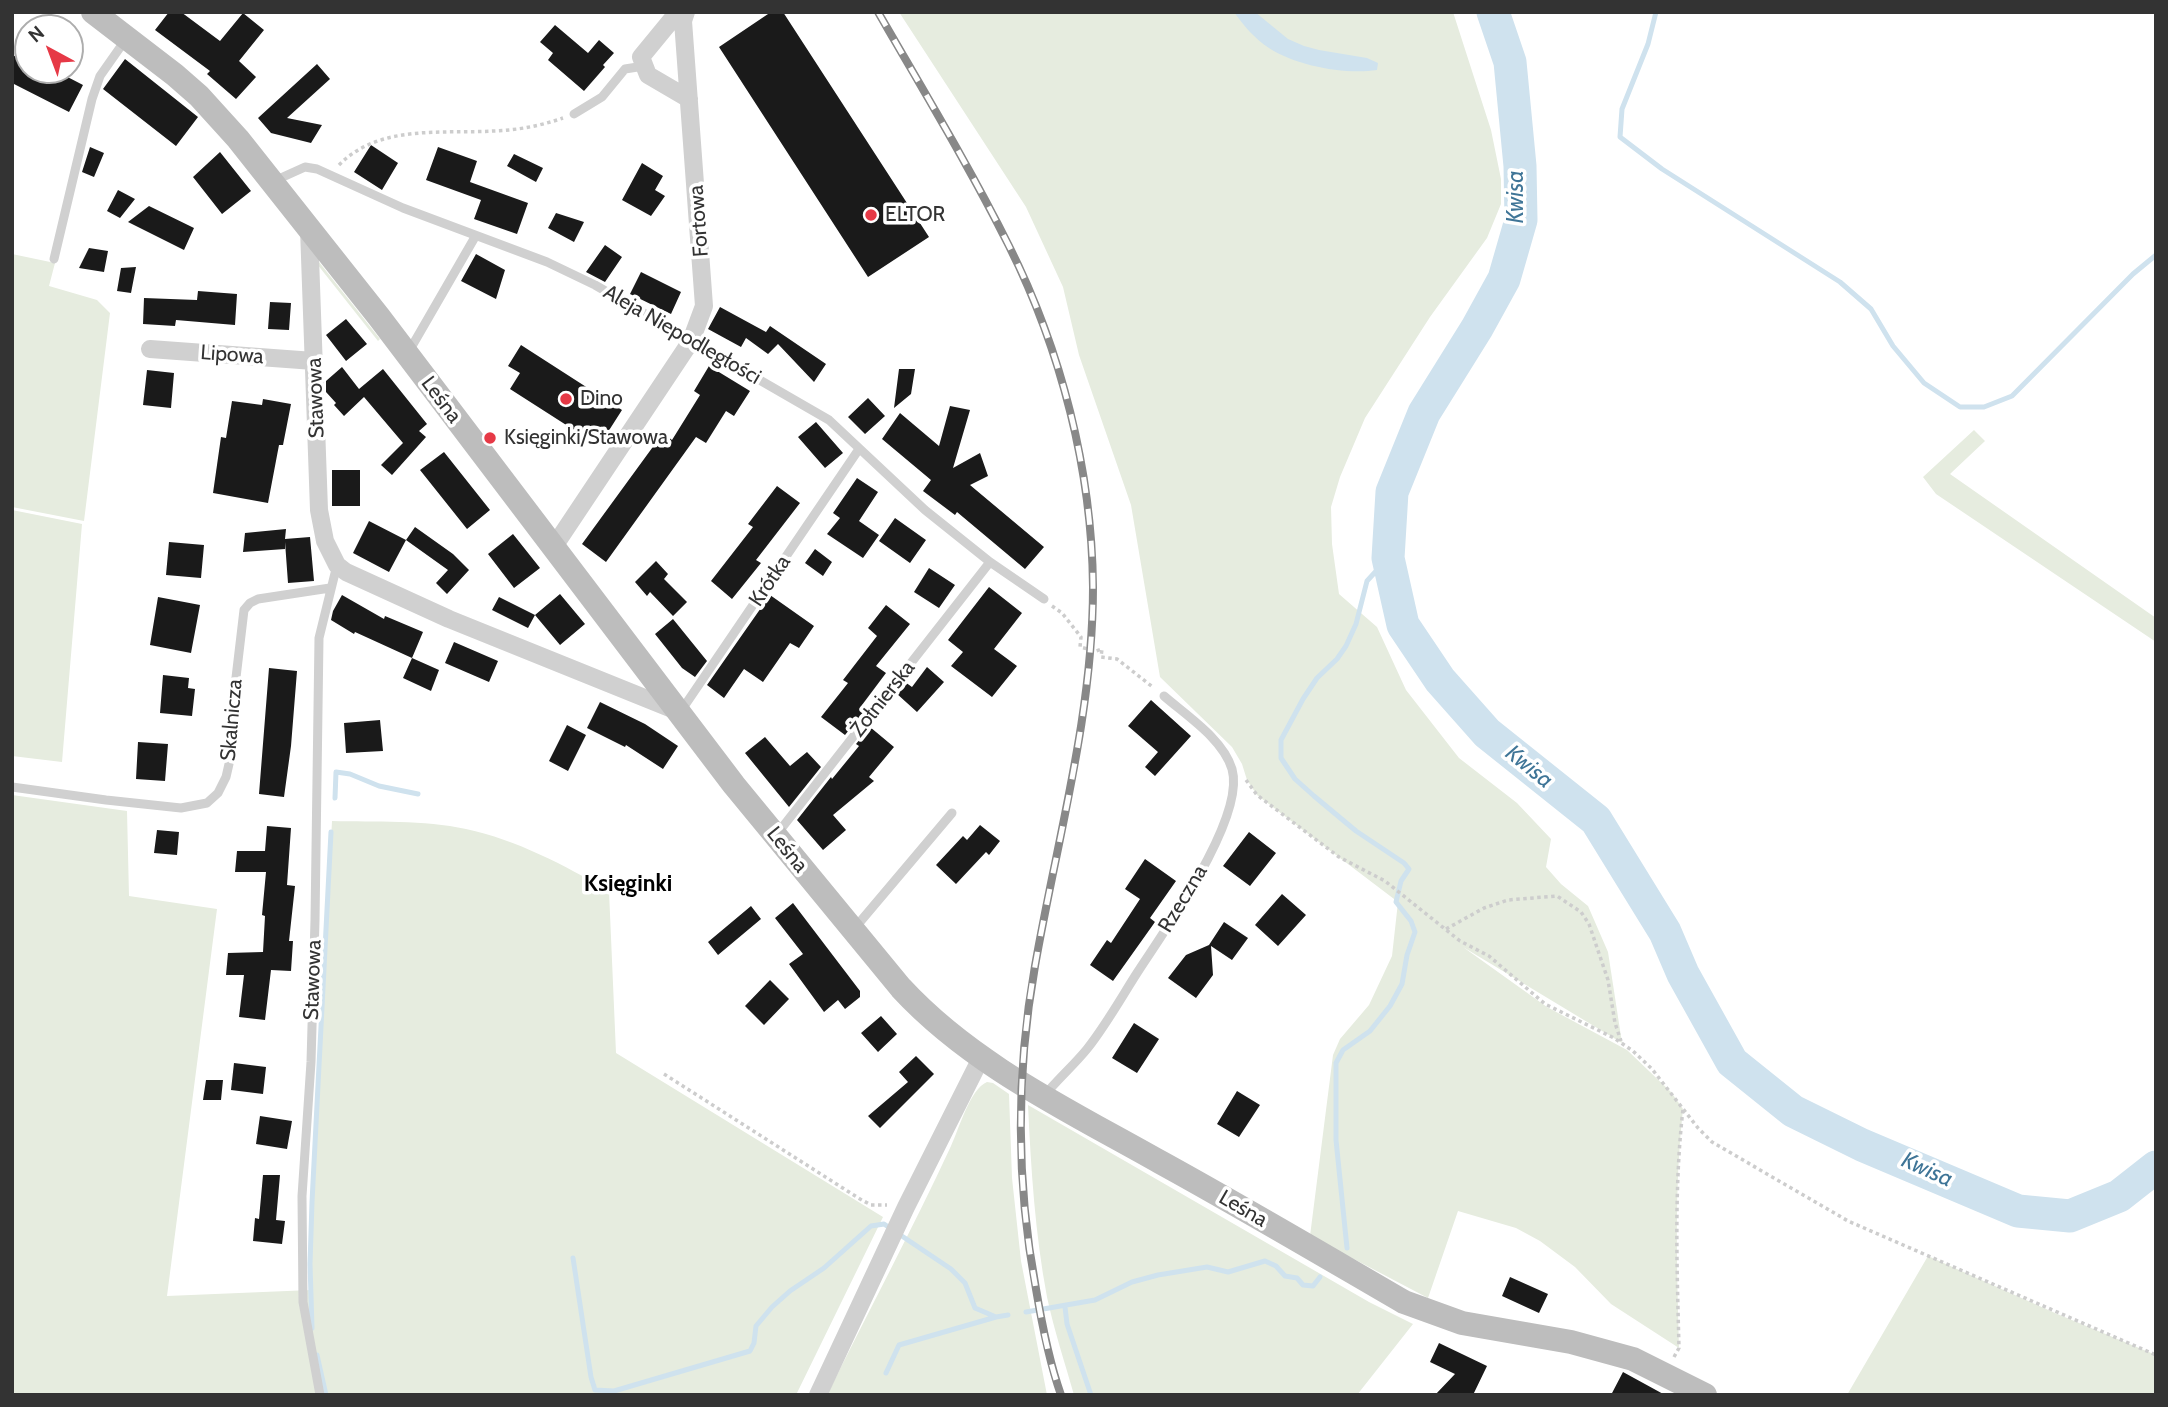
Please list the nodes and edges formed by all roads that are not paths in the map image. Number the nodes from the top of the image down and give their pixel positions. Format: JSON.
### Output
{"nodes":[{"id":1,"x":93,"y":12,"type":"edge"},
{"id":2,"x":678,"y":12,"type":"edge"},
{"id":3,"x":686,"y":12,"type":"edge"},
{"id":4,"x":127,"y":37,"type":"junction"},
{"id":5,"x":644,"y":66,"type":"junction"},
{"id":6,"x":689,"y":99,"type":"junction"},
{"id":7,"x":575,"y":114,"type":"road end"},
{"id":8,"x":273,"y":182,"type":"junction"},
{"id":9,"x":309,"y":229,"type":"junction"},
{"id":10,"x":475,"y":237,"type":"junction"},
{"id":11,"x":54,"y":259,"type":"dead end"},
{"id":12,"x":691,"y":341,"type":"junction"},
{"id":13,"x":150,"y":349,"type":"dead end"},
{"id":14,"x":407,"y":355,"type":"junction"},
{"id":15,"x":314,"y":361,"type":"junction"},
{"id":16,"x":859,"y":449,"type":"junction"},
{"id":17,"x":553,"y":548,"type":"junction"},
{"id":18,"x":990,"y":562,"type":"junction"},
{"id":19,"x":337,"y":565,"type":"junction"},
{"id":20,"x":330,"y":588,"type":"junction"},
{"id":21,"x":1044,"y":598,"type":"road end"},
{"id":22,"x":1164,"y":696,"type":"road end"},
{"id":23,"x":680,"y":712,"type":"junction"},
{"id":24,"x":12,"y":787,"type":"edge"},
{"id":25,"x":952,"y":813,"type":"dead end"},
{"id":26,"x":775,"y":835,"type":"junction"},
{"id":27,"x":853,"y":930,"type":"junction"},
{"id":28,"x":981,"y":1058,"type":"junction"},
{"id":29,"x":1043,"y":1096,"type":"junction"},
{"id":30,"x":320,"y":1395,"type":"edge"},
{"id":31,"x":818,"y":1395,"type":"edge"},
{"id":32,"x":1705,"y":1395,"type":"edge"}],
"edges":[{"from":1,"to":4,"type":"main road","name":"Leśna"},
{"from":2,"to":5,"type":"street"},
{"from":3,"to":6,"type":"street","name":"Fortowa"},
{"from":4,"to":8,"type":"main road","name":"Leśna"},
{"from":4,"to":11,"type":"lane"},
{"from":5,"to":6,"type":"street"},
{"from":5,"to":7,"type":"lane"},
{"from":6,"to":12,"type":"street","name":"Fortowa"},
{"from":8,"to":9,"type":"main road","name":"Leśna"},
{"from":8,"to":10,"type":"lane","name":"Aleja Niepodległości"},
{"from":9,"to":14,"type":"main road","name":"Leśna"},
{"from":9,"to":15,"type":"street","name":"Stawowa"},
{"from":10,"to":12,"type":"lane","name":"Aleja Niepodległości"},
{"from":10,"to":14,"type":"lane"},
{"from":12,"to":16,"type":"lane","name":"Aleja Niepodległości"},
{"from":12,"to":17,"type":"street","name":"Fortowa"},
{"from":13,"to":15,"type":"street","name":"Lipowa"},
{"from":14,"to":17,"type":"main road","name":"Leśna"},
{"from":15,"to":19,"type":"street","name":"Stawowa"},
{"from":16,"to":18,"type":"lane","name":"Aleja Niepodległości"},
{"from":16,"to":23,"type":"lane","name":"Krótka"},
{"from":17,"to":23,"type":"main road","name":"Leśna"},
{"from":18,"to":21,"type":"lane","name":"Aleja Niepodległości"},
{"from":18,"to":26,"type":"lane","name":"Żołnierska"},
{"from":19,"to":20,"type":"lane","name":"Stawowa"},
{"from":19,"to":23,"type":"street"},
{"from":20,"to":24,"type":"lane","name":"Skalnicza"},
{"from":20,"to":30,"type":"lane","name":"Stawowa"},
{"from":22,"to":29,"type":"lane","name":"Rzeczna"},
{"from":23,"to":26,"type":"main road","name":"Leśna"},
{"from":25,"to":27,"type":"lane"},
{"from":26,"to":27,"type":"main road","name":"Leśna"},
{"from":27,"to":28,"type":"main road","name":"Leśna"},
{"from":28,"to":29,"type":"main road","name":"Leśna"},
{"from":28,"to":31,"type":"street"},
{"from":29,"to":32,"type":"main road","name":"Leśna"}]}
